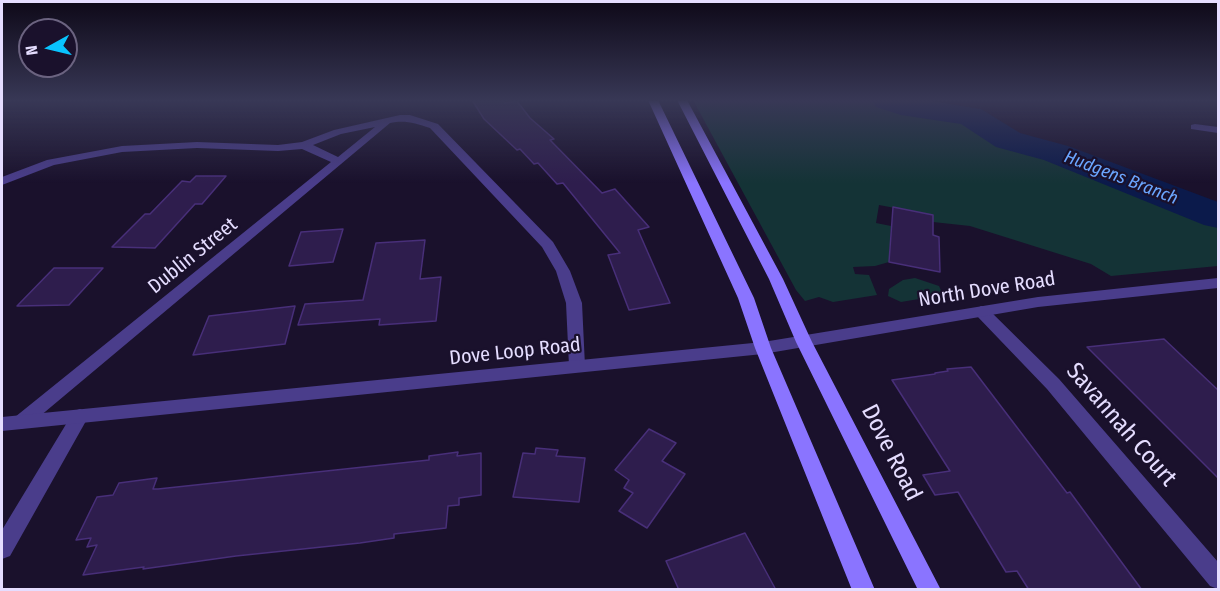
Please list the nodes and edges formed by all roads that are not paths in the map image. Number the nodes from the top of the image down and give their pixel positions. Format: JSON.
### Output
{"nodes":[{"id":1,"x":357,"y":128,"type":"edge"},
{"id":2,"x":380,"y":128,"type":"edge"},
{"id":3,"x":435,"y":128,"type":"edge"},
{"id":4,"x":666,"y":128,"type":"edge"},
{"id":5,"x":696,"y":128,"type":"edge"},
{"id":6,"x":1199,"y":128,"type":"edge"},
{"id":7,"x":1218,"y":130,"type":"edge"},
{"id":8,"x":304,"y":144,"type":"junction"},
{"id":9,"x":338,"y":161,"type":"junction"},
{"id":10,"x":2,"y":182,"type":"edge"},
{"id":11,"x":1218,"y":283,"type":"edge"},
{"id":12,"x":981,"y":310,"type":"junction"},
{"id":13,"x":804,"y":342,"type":"junction"},
{"id":14,"x":763,"y":348,"type":"junction"},
{"id":15,"x":577,"y":366,"type":"junction"},
{"id":16,"x":80,"y":416,"type":"junction"},
{"id":17,"x":21,"y":422,"type":"junction"},
{"id":18,"x":2,"y":424,"type":"edge"},
{"id":19,"x":2,"y":549,"type":"edge"},
{"id":20,"x":1218,"y":578,"type":"edge"},
{"id":21,"x":864,"y":590,"type":"edge"},
{"id":22,"x":930,"y":590,"type":"edge"}],
"edges":[{"from":1,"to":8,"type":"street"},
{"from":2,"to":9,"type":"street","name":"Dublin Street"},
{"from":3,"to":15,"type":"street"},
{"from":4,"to":14,"type":"main road"},
{"from":5,"to":13,"type":"main road"},
{"from":6,"to":7,"type":"street"},
{"from":8,"to":9,"type":"street"},
{"from":8,"to":10,"type":"street"},
{"from":9,"to":17,"type":"street","name":"Dublin Street"},
{"from":11,"to":12,"type":"street","name":"North Dove Road"},
{"from":12,"to":13,"type":"street","name":"North Dove Road"},
{"from":12,"to":20,"type":"street","name":"Savannah Court"},
{"from":13,"to":14,"type":"street","name":"North Dove Road"},
{"from":13,"to":22,"type":"main road","name":"Dove Road"},
{"from":14,"to":15,"type":"street","name":"Dove Loop Road"},
{"from":14,"to":21,"type":"main road"},
{"from":15,"to":16,"type":"street","name":"Dove Loop Road"},
{"from":16,"to":17,"type":"street","name":"Dove Loop Road"},
{"from":16,"to":19,"type":"street"},
{"from":17,"to":18,"type":"street","name":"Dove Loop Road"}]}
